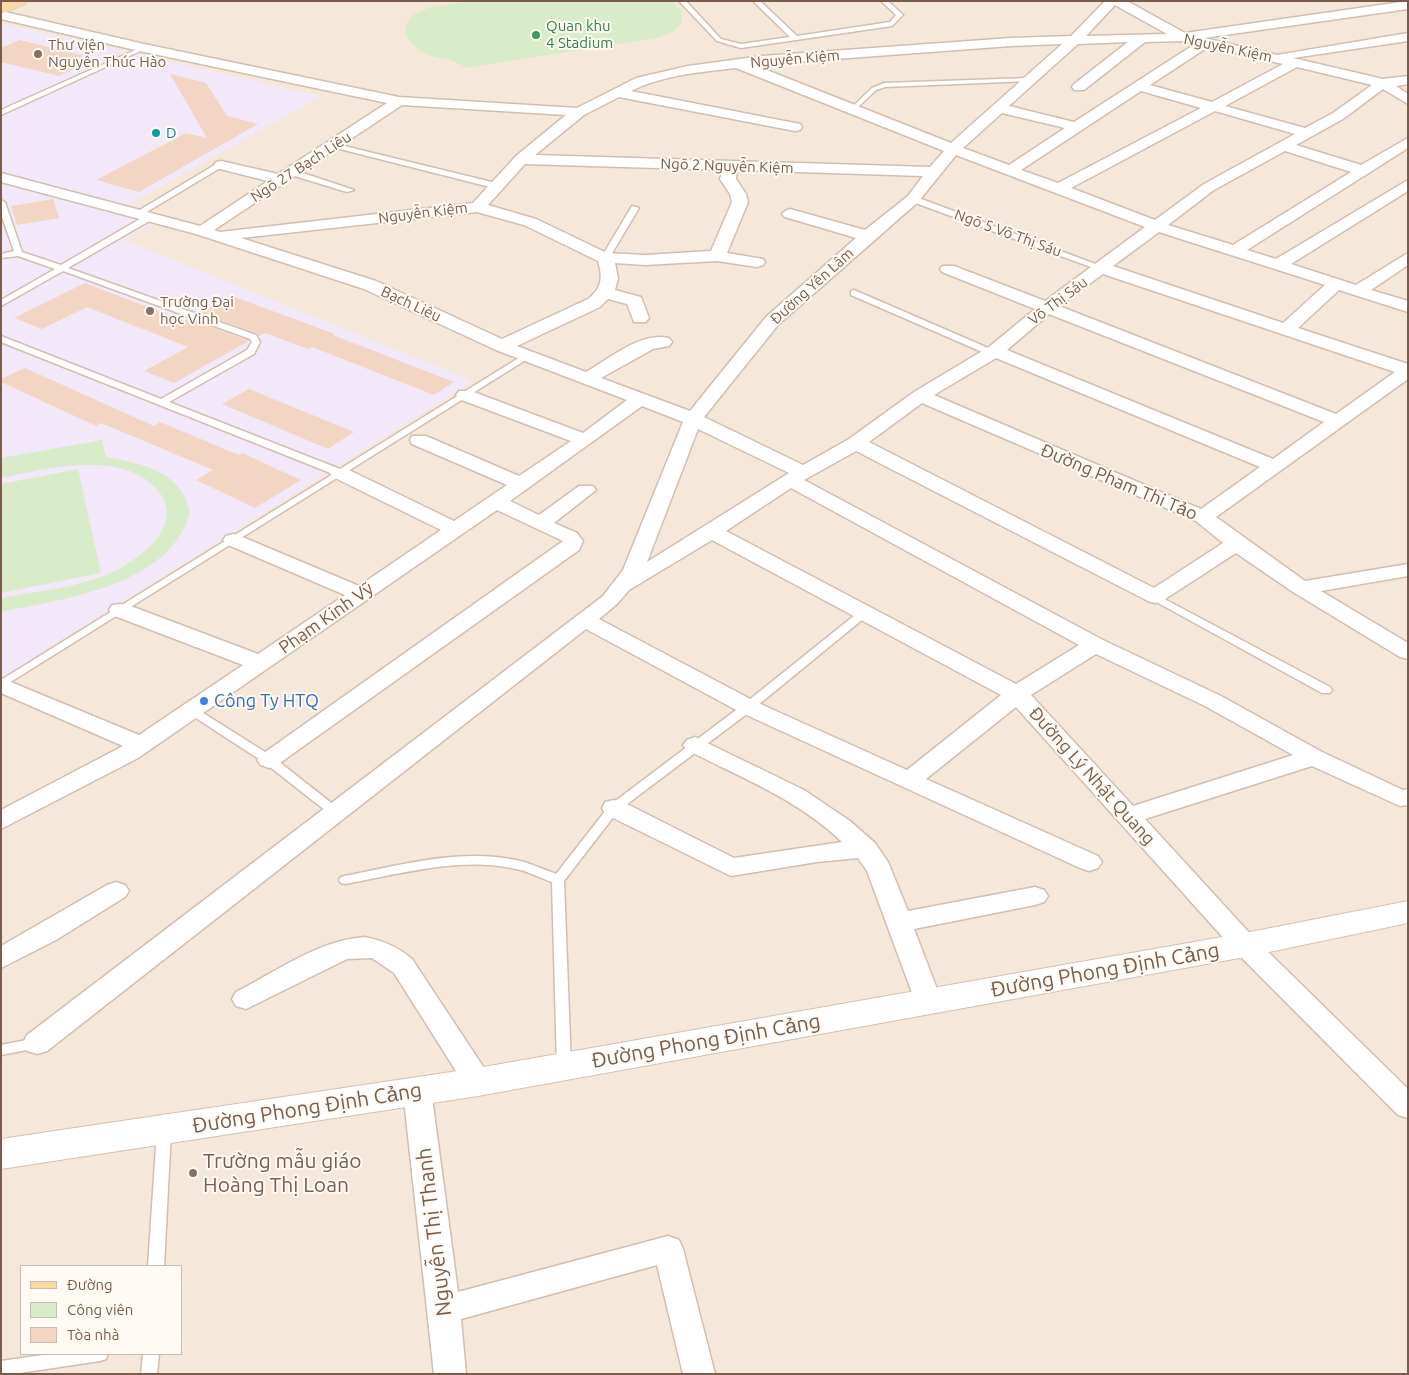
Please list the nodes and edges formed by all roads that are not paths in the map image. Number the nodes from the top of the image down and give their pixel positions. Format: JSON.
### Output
{"nodes":[{"id":1,"x":20,"y":1,"type":"edge"},
{"id":2,"x":682,"y":1,"type":"edge"},
{"id":3,"x":756,"y":1,"type":"edge"},
{"id":4,"x":884,"y":1,"type":"edge"},
{"id":5,"x":1112,"y":1,"type":"edge"},
{"id":6,"x":1117,"y":1,"type":"edge"},
{"id":7,"x":1132,"y":1,"type":"edge"},
{"id":8,"x":1142,"y":1,"type":"edge"},
{"id":9,"x":1408,"y":5,"type":"edge"},
{"id":10,"x":1,"y":9,"type":"edge"},
{"id":11,"x":1,"y":14,"type":"edge"},
{"id":12,"x":1183,"y":37,"type":"junction"},
{"id":13,"x":1408,"y":37,"type":"edge"},
{"id":14,"x":795,"y":38,"type":"junction"},
{"id":15,"x":1141,"y":38,"type":"junction"},
{"id":16,"x":1075,"y":40,"type":"junction"},
{"id":17,"x":1206,"y":42,"type":"junction"},
{"id":18,"x":144,"y":48,"type":"junction"},
{"id":19,"x":1270,"y":58,"type":"junction"},
{"id":20,"x":1295,"y":63,"type":"junction"},
{"id":21,"x":739,"y":64,"type":"junction"},
{"id":22,"x":1028,"y":80,"type":"junction"},
{"id":23,"x":1408,"y":80,"type":"edge"},
{"id":24,"x":1383,"y":83,"type":"junction"},
{"id":25,"x":1140,"y":86,"type":"junction"},
{"id":26,"x":1079,"y":87,"type":"dead end"},
{"id":27,"x":617,"y":93,"type":"junction"},
{"id":28,"x":1408,"y":100,"type":"edge"},
{"id":29,"x":399,"y":102,"type":"junction"},
{"id":30,"x":1214,"y":106,"type":"junction"},
{"id":31,"x":998,"y":108,"type":"junction"},
{"id":32,"x":852,"y":109,"type":"junction"},
{"id":33,"x":579,"y":112,"type":"junction"},
{"id":34,"x":1,"y":113,"type":"edge"},
{"id":35,"x":795,"y":127,"type":"dead end"},
{"id":36,"x":1077,"y":127,"type":"junction"},
{"id":37,"x":1307,"y":133,"type":"junction"},
{"id":38,"x":1408,"y":142,"type":"edge"},
{"id":39,"x":335,"y":145,"type":"junction"},
{"id":40,"x":1284,"y":146,"type":"junction"},
{"id":41,"x":953,"y":149,"type":"junction"},
{"id":42,"x":521,"y":159,"type":"junction"},
{"id":43,"x":221,"y":164,"type":"joint"},
{"id":44,"x":731,"y":166,"type":"junction"},
{"id":45,"x":1011,"y":170,"type":"junction"},
{"id":46,"x":1362,"y":170,"type":"junction"},
{"id":47,"x":934,"y":172,"type":"junction"},
{"id":48,"x":286,"y":175,"type":"junction"},
{"id":49,"x":1,"y":177,"type":"edge"},
{"id":50,"x":1408,"y":184,"type":"edge"},
{"id":51,"x":497,"y":186,"type":"junction"},
{"id":52,"x":1061,"y":188,"type":"junction"},
{"id":53,"x":350,"y":190,"type":"dead end"},
{"id":54,"x":913,"y":199,"type":"junction"},
{"id":55,"x":1,"y":202,"type":"edge"},
{"id":56,"x":478,"y":207,"type":"junction"},
{"id":57,"x":636,"y":208,"type":"dead end"},
{"id":58,"x":790,"y":214,"type":"dead end"},
{"id":59,"x":142,"y":216,"type":"junction"},
{"id":60,"x":1157,"y":226,"type":"junction"},
{"id":61,"x":202,"y":231,"type":"junction"},
{"id":62,"x":220,"y":236,"type":"junction"},
{"id":63,"x":867,"y":236,"type":"junction"},
{"id":64,"x":1233,"y":252,"type":"junction"},
{"id":65,"x":19,"y":253,"type":"junction"},
{"id":66,"x":1,"y":256,"type":"edge"},
{"id":67,"x":717,"y":256,"type":"junction"},
{"id":68,"x":605,"y":258,"type":"junction"},
{"id":69,"x":1408,"y":258,"type":"edge"},
{"id":70,"x":757,"y":262,"type":"dead end"},
{"id":71,"x":1276,"y":266,"type":"junction"},
{"id":72,"x":1102,"y":268,"type":"junction"},
{"id":73,"x":62,"y":269,"type":"junction"},
{"id":74,"x":948,"y":269,"type":"dead end"},
{"id":75,"x":1336,"y":284,"type":"junction"},
{"id":76,"x":1358,"y":291,"type":"junction"},
{"id":77,"x":607,"y":293,"type":"junction"},
{"id":78,"x":854,"y":293,"type":"dead end"},
{"id":79,"x":1,"y":304,"type":"edge"},
{"id":80,"x":1408,"y":307,"type":"edge"},
{"id":81,"x":1046,"y":308,"type":"junction"},
{"id":82,"x":640,"y":318,"type":"dead end"},
{"id":83,"x":1286,"y":329,"type":"junction"},
{"id":84,"x":1,"y":339,"type":"edge"},
{"id":85,"x":663,"y":342,"type":"dead end"},
{"id":86,"x":12,"y":343,"type":"junction"},
{"id":87,"x":502,"y":346,"type":"junction"},
{"id":88,"x":1,"y":348,"type":"edge"},
{"id":89,"x":993,"y":352,"type":"junction"},
{"id":90,"x":528,"y":356,"type":"junction"},
{"id":91,"x":1408,"y":371,"type":"edge"},
{"id":92,"x":586,"y":379,"type":"junction"},
{"id":93,"x":465,"y":395,"type":"junction"},
{"id":94,"x":920,"y":396,"type":"junction"},
{"id":95,"x":641,"y":398,"type":"junction"},
{"id":96,"x":161,"y":403,"type":"junction"},
{"id":97,"x":693,"y":419,"type":"junction"},
{"id":98,"x":1338,"y":421,"type":"junction"},
{"id":99,"x":419,"y":440,"type":"dead end"},
{"id":100,"x":585,"y":440,"type":"junction"},
{"id":101,"x":856,"y":443,"type":"junction"},
{"id":102,"x":1274,"y":466,"type":"junction"},
{"id":103,"x":340,"y":474,"type":"junction"},
{"id":104,"x":797,"y":476,"type":"junction"},
{"id":105,"x":521,"y":484,"type":"junction"},
{"id":106,"x":586,"y":490,"type":"dead end"},
{"id":107,"x":495,"y":501,"type":"junction"},
{"id":108,"x":1204,"y":517,"type":"junction"},
{"id":109,"x":540,"y":524,"type":"junction"},
{"id":110,"x":455,"y":529,"type":"junction"},
{"id":111,"x":712,"y":532,"type":"junction"},
{"id":112,"x":233,"y":540,"type":"junction"},
{"id":113,"x":1236,"y":544,"type":"junction"},
{"id":114,"x":1408,"y":570,"type":"edge"},
{"id":115,"x":622,"y":586,"type":"junction"},
{"id":116,"x":1300,"y":588,"type":"junction"},
{"id":117,"x":360,"y":594,"type":"junction"},
{"id":118,"x":1155,"y":597,"type":"junction"},
{"id":119,"x":120,"y":610,"type":"junction"},
{"id":120,"x":864,"y":613,"type":"junction"},
{"id":121,"x":584,"y":620,"type":"junction"},
{"id":122,"x":1095,"y":645,"type":"junction"},
{"id":123,"x":1408,"y":652,"type":"edge"},
{"id":124,"x":260,"y":663,"type":"junction"},
{"id":125,"x":1,"y":685,"type":"edge"},
{"id":126,"x":1326,"y":690,"type":"dead end"},
{"id":127,"x":1018,"y":694,"type":"junction"},
{"id":128,"x":748,"y":707,"type":"junction"},
{"id":129,"x":192,"y":710,"type":"junction"},
{"id":130,"x":141,"y":745,"type":"junction"},
{"id":131,"x":695,"y":745,"type":"junction"},
{"id":132,"x":1314,"y":757,"type":"junction"},
{"id":133,"x":269,"y":760,"type":"junction"},
{"id":134,"x":909,"y":780,"type":"junction"},
{"id":135,"x":1408,"y":797,"type":"edge"},
{"id":136,"x":614,"y":808,"type":"junction"},
{"id":137,"x":335,"y":812,"type":"junction"},
{"id":138,"x":5,"y":815,"type":"edge"},
{"id":139,"x":1128,"y":816,"type":"junction"},
{"id":140,"x":866,"y":849,"type":"junction"},
{"id":141,"x":1089,"y":862,"type":"dead end"},
{"id":142,"x":345,"y":880,"type":"dead end"},
{"id":143,"x":558,"y":880,"type":"junction"},
{"id":144,"x":116,"y":891,"type":"dead end"},
{"id":145,"x":1035,"y":896,"type":"dead end"},
{"id":146,"x":1408,"y":912,"type":"edge"},
{"id":147,"x":900,"y":922,"type":"junction"},
{"id":148,"x":1245,"y":945,"type":"junction"},
{"id":149,"x":1,"y":958,"type":"edge"},
{"id":150,"x":246,"y":1000,"type":"dead end"},
{"id":151,"x":928,"y":1002,"type":"junction"},
{"id":152,"x":37,"y":1043,"type":"joint"},
{"id":153,"x":1,"y":1050,"type":"edge"},
{"id":154,"x":564,"y":1066,"type":"junction"},
{"id":155,"x":478,"y":1082,"type":"junction"},
{"id":156,"x":417,"y":1090,"type":"junction"},
{"id":157,"x":1408,"y":1107,"type":"edge"},
{"id":158,"x":164,"y":1131,"type":"junction"},
{"id":159,"x":1,"y":1154,"type":"edge"},
{"id":160,"x":156,"y":1265,"type":"edge"},
{"id":161,"x":444,"y":1310,"type":"junction"},
{"id":162,"x":93,"y":1355,"type":"edge"},
{"id":163,"x":151,"y":1355,"type":"edge"},
{"id":164,"x":1,"y":1368,"type":"edge"},
{"id":165,"x":149,"y":1374,"type":"edge"},
{"id":166,"x":450,"y":1374,"type":"edge"},
{"id":167,"x":698,"y":1374,"type":"edge"}],
"edges":[{"from":1,"to":10,"type":"main road"},
{"from":2,"to":14,"type":"lane"},
{"from":3,"to":14,"type":"lane"},
{"from":4,"to":14,"type":"lane"},
{"from":5,"to":16,"type":"street","name":"Đường Yên Lâm"},
{"from":6,"to":12,"type":"street"},
{"from":7,"to":8,"type":"street"},
{"from":9,"to":12,"type":"street"},
{"from":11,"to":18,"type":"street"},
{"from":12,"to":15,"type":"street","name":"Nguyễn Kiệm"},
{"from":12,"to":17,"type":"street","name":"Nguyễn Kiệm"},
{"from":13,"to":19,"type":"street"},
{"from":15,"to":16,"type":"street","name":"Nguyễn Kiệm"},
{"from":15,"to":26,"type":"street"},
{"from":16,"to":21,"type":"street","name":"Nguyễn Kiệm"},
{"from":16,"to":22,"type":"street","name":"Đường Yên Lâm"},
{"from":17,"to":19,"type":"street","name":"Nguyễn Kiệm"},
{"from":17,"to":25,"type":"street"},
{"from":18,"to":29,"type":"street"},
{"from":18,"to":34,"type":"lane"},
{"from":19,"to":20,"type":"street","name":"Nguyễn Kiệm"},
{"from":20,"to":24,"type":"street","name":"Nguyễn Kiệm"},
{"from":20,"to":30,"type":"street"},
{"from":21,"to":27,"type":"street","name":"Nguyễn Kiệm"},
{"from":21,"to":32,"type":"street"},
{"from":22,"to":31,"type":"street","name":"Đường Yên Lâm"},
{"from":22,"to":32,"type":"lane"},
{"from":23,"to":24,"type":"street","name":"Võ Thị Sáu"},
{"from":24,"to":28,"type":"street","name":"Nguyễn Kiệm"},
{"from":24,"to":37,"type":"street","name":"Võ Thị Sáu"},
{"from":25,"to":30,"type":"street"},
{"from":25,"to":36,"type":"street"},
{"from":27,"to":33,"type":"street","name":"Nguyễn Kiệm"},
{"from":27,"to":35,"type":"street"},
{"from":29,"to":33,"type":"street"},
{"from":29,"to":39,"type":"street","name":"Ngõ 27 Bạch Liêu"},
{"from":30,"to":37,"type":"street"},
{"from":30,"to":52,"type":"street"},
{"from":31,"to":36,"type":"street"},
{"from":31,"to":41,"type":"street","name":"Đường Yên Lâm"},
{"from":32,"to":41,"type":"street"},
{"from":33,"to":42,"type":"street","name":"Nguyễn Kiệm"},
{"from":36,"to":45,"type":"street"},
{"from":37,"to":40,"type":"street","name":"Võ Thị Sáu"},
{"from":38,"to":46,"type":"street"},
{"from":39,"to":48,"type":"street","name":"Ngõ 27 Bạch Liêu"},
{"from":39,"to":51,"type":"lane"},
{"from":40,"to":46,"type":"street"},
{"from":40,"to":60,"type":"street","name":"Võ Thị Sáu"},
{"from":41,"to":45,"type":"street"},
{"from":41,"to":47,"type":"street","name":"Đường Yên Lâm"},
{"from":42,"to":44,"type":"street","name":"Ngõ 2 Nguyễn Kiệm"},
{"from":42,"to":51,"type":"street","name":"Nguyễn Kiệm"},
{"from":43,"to":48,"type":"street"},
{"from":43,"to":59,"type":"lane"},
{"from":44,"to":47,"type":"street","name":"Ngõ 2 Nguyễn Kiệm"},
{"from":44,"to":67,"type":"street"},
{"from":45,"to":52,"type":"street"},
{"from":46,"to":64,"type":"street"},
{"from":47,"to":54,"type":"street","name":"Đường Yên Lâm"},
{"from":48,"to":53,"type":"lane"},
{"from":48,"to":61,"type":"street","name":"Ngõ 27 Bạch Liêu"},
{"from":49,"to":59,"type":"street","name":"Bạch Liêu"},
{"from":50,"to":71,"type":"street"},
{"from":51,"to":56,"type":"street","name":"Nguyễn Kiệm"},
{"from":52,"to":60,"type":"street"},
{"from":54,"to":63,"type":"street","name":"Đường Yên Lâm"},
{"from":54,"to":72,"type":"lane","name":"Ngõ 5 Võ Thị Sáu"},
{"from":55,"to":65,"type":"lane"},
{"from":56,"to":62,"type":"street","name":"Nguyễn Kiệm"},
{"from":56,"to":68,"type":"street"},
{"from":57,"to":68,"type":"lane"},
{"from":58,"to":63,"type":"street"},
{"from":59,"to":61,"type":"street","name":"Bạch Liêu"},
{"from":59,"to":73,"type":"lane"},
{"from":60,"to":64,"type":"street"},
{"from":60,"to":72,"type":"street","name":"Võ Thị Sáu"},
{"from":61,"to":62,"type":"street","name":"Bạch Liêu"},
{"from":62,"to":87,"type":"street","name":"Bạch Liêu"},
{"from":63,"to":97,"type":"street","name":"Đường Yên Lâm"},
{"from":64,"to":71,"type":"street"},
{"from":65,"to":66,"type":"lane"},
{"from":65,"to":73,"type":"lane"},
{"from":67,"to":68,"type":"street"},
{"from":67,"to":70,"type":"street"},
{"from":68,"to":77,"type":"street"},
{"from":69,"to":76,"type":"street"},
{"from":71,"to":75,"type":"street"},
{"from":72,"to":81,"type":"street","name":"Võ Thị Sáu"},
{"from":72,"to":83,"type":"street"},
{"from":73,"to":79,"type":"lane"},
{"from":73,"to":96,"type":"lane"},
{"from":74,"to":81,"type":"street"},
{"from":75,"to":76,"type":"street"},
{"from":75,"to":83,"type":"street"},
{"from":76,"to":80,"type":"street"},
{"from":77,"to":82,"type":"street"},
{"from":77,"to":87,"type":"street"},
{"from":78,"to":89,"type":"lane"},
{"from":81,"to":89,"type":"street","name":"Võ Thị Sáu"},
{"from":81,"to":98,"type":"street"},
{"from":83,"to":91,"type":"street"},
{"from":84,"to":86,"type":"lane"},
{"from":85,"to":92,"type":"street"},
{"from":86,"to":88,"type":"lane"},
{"from":86,"to":96,"type":"lane"},
{"from":87,"to":90,"type":"street","name":"Bạch Liêu"},
{"from":89,"to":94,"type":"street","name":"Võ Thị Sáu"},
{"from":89,"to":102,"type":"street"},
{"from":90,"to":92,"type":"street","name":"Bạch Liêu"},
{"from":90,"to":93,"type":"lane"},
{"from":91,"to":98,"type":"street"},
{"from":92,"to":95,"type":"street","name":"Bạch Liêu"},
{"from":93,"to":100,"type":"street"},
{"from":93,"to":103,"type":"lane"},
{"from":94,"to":101,"type":"street","name":"Võ Thị Sáu"},
{"from":94,"to":108,"type":"street","name":"Đường Pham Thi Tảo"},
{"from":95,"to":97,"type":"street","name":"Bạch Liêu"},
{"from":95,"to":100,"type":"street","name":"Phạm Kinh Vỹ"},
{"from":96,"to":103,"type":"lane"},
{"from":97,"to":104,"type":"street","name":"Bạch Liêu"},
{"from":97,"to":115,"type":"street","name":"Đường Yên Lâm"},
{"from":98,"to":102,"type":"street"},
{"from":99,"to":105,"type":"street"},
{"from":100,"to":105,"type":"street","name":"Phạm Kinh Vỹ"},
{"from":101,"to":104,"type":"street","name":"Võ Thị Sáu"},
{"from":101,"to":118,"type":"street"},
{"from":102,"to":108,"type":"street"},
{"from":103,"to":110,"type":"street"},
{"from":103,"to":112,"type":"lane"},
{"from":104,"to":111,"type":"street","name":"Võ Thị Sáu"},
{"from":104,"to":122,"type":"street","name":"Bạch Liêu"},
{"from":105,"to":107,"type":"street","name":"Phạm Kinh Vỹ"},
{"from":106,"to":109,"type":"street"},
{"from":107,"to":109,"type":"street"},
{"from":107,"to":110,"type":"street","name":"Phạm Kinh Vỹ"},
{"from":108,"to":113,"type":"street","name":"Đường Pham Thi Tảo"},
{"from":109,"to":133,"type":"street"},
{"from":110,"to":117,"type":"street","name":"Phạm Kinh Vỹ"},
{"from":111,"to":115,"type":"street","name":"Võ Thị Sáu"},
{"from":111,"to":120,"type":"street","name":"Đường Lý Nhật Quang"},
{"from":112,"to":117,"type":"street"},
{"from":112,"to":119,"type":"lane"},
{"from":113,"to":116,"type":"street","name":"Đường Pham Thi Tảo"},
{"from":113,"to":118,"type":"street"},
{"from":114,"to":116,"type":"street"},
{"from":115,"to":121,"type":"street"},
{"from":116,"to":123,"type":"street","name":"Đường Pham Thi Tảo"},
{"from":117,"to":124,"type":"street","name":"Phạm Kinh Vỹ"},
{"from":118,"to":126,"type":"lane"},
{"from":119,"to":124,"type":"street"},
{"from":119,"to":125,"type":"lane"},
{"from":120,"to":127,"type":"street","name":"Đường Lý Nhật Quang"},
{"from":120,"to":128,"type":"lane"},
{"from":121,"to":128,"type":"street"},
{"from":121,"to":137,"type":"street"},
{"from":122,"to":127,"type":"street"},
{"from":122,"to":132,"type":"street","name":"Bạch Liêu"},
{"from":124,"to":129,"type":"street","name":"Phạm Kinh Vỹ"},
{"from":125,"to":130,"type":"street"},
{"from":127,"to":134,"type":"street"},
{"from":127,"to":139,"type":"street","name":"Đường Lý Nhật Quang"},
{"from":128,"to":131,"type":"lane"},
{"from":128,"to":134,"type":"street"},
{"from":129,"to":130,"type":"street","name":"Phạm Kinh Vỹ"},
{"from":129,"to":133,"type":"lane"},
{"from":130,"to":138,"type":"street","name":"Phạm Kinh Vỹ"},
{"from":131,"to":136,"type":"lane"},
{"from":131,"to":140,"type":"street"},
{"from":132,"to":135,"type":"street","name":"Bạch Liêu"},
{"from":132,"to":139,"type":"street"},
{"from":133,"to":137,"type":"lane"},
{"from":134,"to":141,"type":"street"},
{"from":136,"to":140,"type":"street"},
{"from":136,"to":143,"type":"lane"},
{"from":137,"to":152,"type":"street"},
{"from":139,"to":148,"type":"street","name":"Đường Lý Nhật Quang"},
{"from":140,"to":147,"type":"street"},
{"from":142,"to":143,"type":"lane"},
{"from":143,"to":154,"type":"lane"},
{"from":144,"to":149,"type":"street"},
{"from":145,"to":147,"type":"street"},
{"from":146,"to":148,"type":"street","name":"Đường Phong Định Cảng"},
{"from":147,"to":151,"type":"street"},
{"from":148,"to":151,"type":"street","name":"Đường Phong Định Cảng"},
{"from":148,"to":157,"type":"street","name":"Đường Lý Nhật Quang"},
{"from":150,"to":155,"type":"street"},
{"from":151,"to":154,"type":"street","name":"Đường Phong Định Cảng"},
{"from":152,"to":153,"type":"lane"},
{"from":154,"to":155,"type":"street","name":"Đường Phong Định Cảng"},
{"from":155,"to":156,"type":"street","name":"Đường Phong Định Cảng"},
{"from":156,"to":158,"type":"street","name":"Đường Phong Định Cảng"},
{"from":156,"to":161,"type":"street","name":"Nguyễn Thị Thanh"},
{"from":158,"to":159,"type":"street","name":"Đường Phong Định Cảng"},
{"from":158,"to":160,"type":"lane"},
{"from":161,"to":166,"type":"street","name":"Nguyễn Thị Thanh"},
{"from":161,"to":167,"type":"street"},
{"from":162,"to":164,"type":"lane"},
{"from":163,"to":165,"type":"lane"}]}
